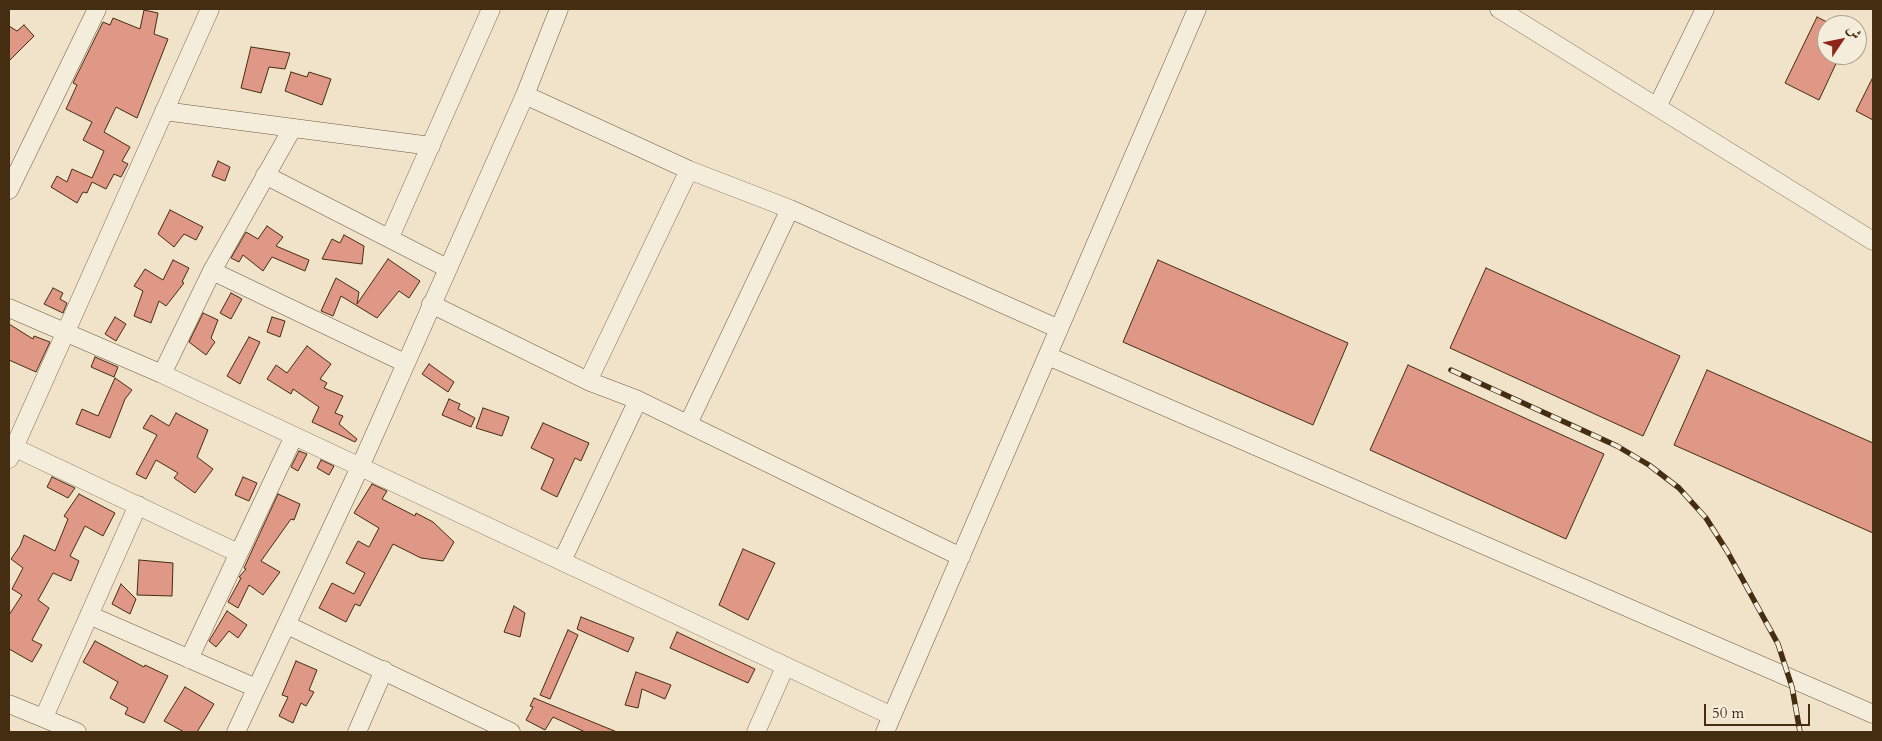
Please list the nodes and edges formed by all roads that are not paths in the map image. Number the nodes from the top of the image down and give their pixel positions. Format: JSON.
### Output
{"nodes":[{"id":1,"x":97,"y":9,"type":"edge"},
{"id":2,"x":210,"y":9,"type":"edge"},
{"id":3,"x":491,"y":9,"type":"edge"},
{"id":4,"x":560,"y":9,"type":"edge"},
{"id":5,"x":1197,"y":9,"type":"edge"},
{"id":6,"x":1499,"y":9,"type":"edge"},
{"id":7,"x":1705,"y":9,"type":"edge"},
{"id":8,"x":525,"y":95,"type":"junction"},
{"id":9,"x":1657,"y":107,"type":"junction"},
{"id":10,"x":164,"y":111,"type":"junction"},
{"id":11,"x":292,"y":129,"type":"junction"},
{"id":12,"x":431,"y":146,"type":"junction"},
{"id":13,"x":689,"y":170,"type":"junction"},
{"id":14,"x":13,"y":172,"type":"edge"},
{"id":15,"x":264,"y":175,"type":"junction"},
{"id":16,"x":9,"y":190,"type":"edge"},
{"id":17,"x":790,"y":209,"type":"junction"},
{"id":18,"x":390,"y":237,"type":"junction"},
{"id":19,"x":1873,"y":241,"type":"edge"},
{"id":20,"x":447,"y":268,"type":"junction"},
{"id":21,"x":212,"y":271,"type":"junction"},
{"id":22,"x":431,"y":304,"type":"junction"},
{"id":23,"x":9,"y":308,"type":"edge"},
{"id":24,"x":1059,"y":329,"type":"junction"},
{"id":25,"x":65,"y":333,"type":"junction"},
{"id":26,"x":1048,"y":356,"type":"junction"},
{"id":27,"x":405,"y":362,"type":"junction"},
{"id":28,"x":162,"y":374,"type":"junction"},
{"id":29,"x":588,"y":381,"type":"junction"},
{"id":30,"x":638,"y":400,"type":"junction"},
{"id":31,"x":688,"y":424,"type":"junction"},
{"id":32,"x":294,"y":436,"type":"junction"},
{"id":33,"x":10,"y":451,"type":"edge"},
{"id":34,"x":360,"y":467,"type":"junction"},
{"id":35,"x":138,"y":505,"type":"junction"},
{"id":36,"x":238,"y":554,"type":"junction"},
{"id":37,"x":961,"y":557,"type":"junction"},
{"id":38,"x":562,"y":561,"type":"junction"},
{"id":39,"x":89,"y":615,"type":"junction"},
{"id":40,"x":287,"y":625,"type":"junction"},
{"id":41,"x":189,"y":659,"type":"junction"},
{"id":42,"x":785,"y":667,"type":"junction"},
{"id":43,"x":384,"y":670,"type":"junction"},
{"id":44,"x":256,"y":688,"type":"junction"},
{"id":45,"x":9,"y":704,"type":"edge"},
{"id":46,"x":1873,"y":714,"type":"edge"},
{"id":47,"x":44,"y":717,"type":"junction"},
{"id":48,"x":888,"y":724,"type":"edge"},
{"id":49,"x":77,"y":732,"type":"edge"},
{"id":50,"x":236,"y":732,"type":"edge"},
{"id":51,"x":357,"y":732,"type":"edge"},
{"id":52,"x":509,"y":732,"type":"edge"},
{"id":53,"x":756,"y":732,"type":"edge"}],
"edges":[{"from":1,"to":14,"type":"street"},
{"from":2,"to":10,"type":"street"},
{"from":3,"to":12,"type":"street"},
{"from":4,"to":8,"type":"street"},
{"from":5,"to":24,"type":"street"},
{"from":6,"to":9,"type":"street"},
{"from":7,"to":9,"type":"street"},
{"from":8,"to":13,"type":"street"},
{"from":8,"to":20,"type":"street"},
{"from":9,"to":19,"type":"street"},
{"from":10,"to":11,"type":"street"},
{"from":10,"to":25,"type":"street"},
{"from":11,"to":12,"type":"street"},
{"from":11,"to":15,"type":"street"},
{"from":12,"to":18,"type":"street"},
{"from":13,"to":17,"type":"street"},
{"from":13,"to":29,"type":"street"},
{"from":14,"to":16,"type":"street"},
{"from":15,"to":18,"type":"street"},
{"from":15,"to":21,"type":"street"},
{"from":17,"to":24,"type":"street"},
{"from":17,"to":31,"type":"street"},
{"from":18,"to":20,"type":"street"},
{"from":20,"to":22,"type":"street"},
{"from":21,"to":27,"type":"street"},
{"from":21,"to":28,"type":"street"},
{"from":22,"to":27,"type":"street"},
{"from":22,"to":29,"type":"street"},
{"from":23,"to":25,"type":"street"},
{"from":24,"to":26,"type":"street"},
{"from":25,"to":28,"type":"street"},
{"from":25,"to":33,"type":"street"},
{"from":26,"to":37,"type":"street"},
{"from":26,"to":46,"type":"street"},
{"from":27,"to":34,"type":"street"},
{"from":28,"to":32,"type":"street"},
{"from":29,"to":30,"type":"street"},
{"from":30,"to":31,"type":"street"},
{"from":30,"to":38,"type":"street"},
{"from":31,"to":37,"type":"street"},
{"from":32,"to":34,"type":"street"},
{"from":32,"to":36,"type":"street"},
{"from":33,"to":35,"type":"street"},
{"from":34,"to":38,"type":"street"},
{"from":34,"to":40,"type":"street"},
{"from":35,"to":36,"type":"street"},
{"from":35,"to":39,"type":"street"},
{"from":36,"to":41,"type":"street"},
{"from":37,"to":48,"type":"street"},
{"from":38,"to":42,"type":"street"},
{"from":39,"to":41,"type":"street"},
{"from":39,"to":47,"type":"street"},
{"from":40,"to":43,"type":"street"},
{"from":40,"to":44,"type":"street"},
{"from":41,"to":44,"type":"street"},
{"from":42,"to":48,"type":"street"},
{"from":42,"to":53,"type":"street"},
{"from":43,"to":51,"type":"street"},
{"from":43,"to":52,"type":"street"},
{"from":44,"to":50,"type":"street"},
{"from":45,"to":47,"type":"street"},
{"from":47,"to":49,"type":"street"}]}
